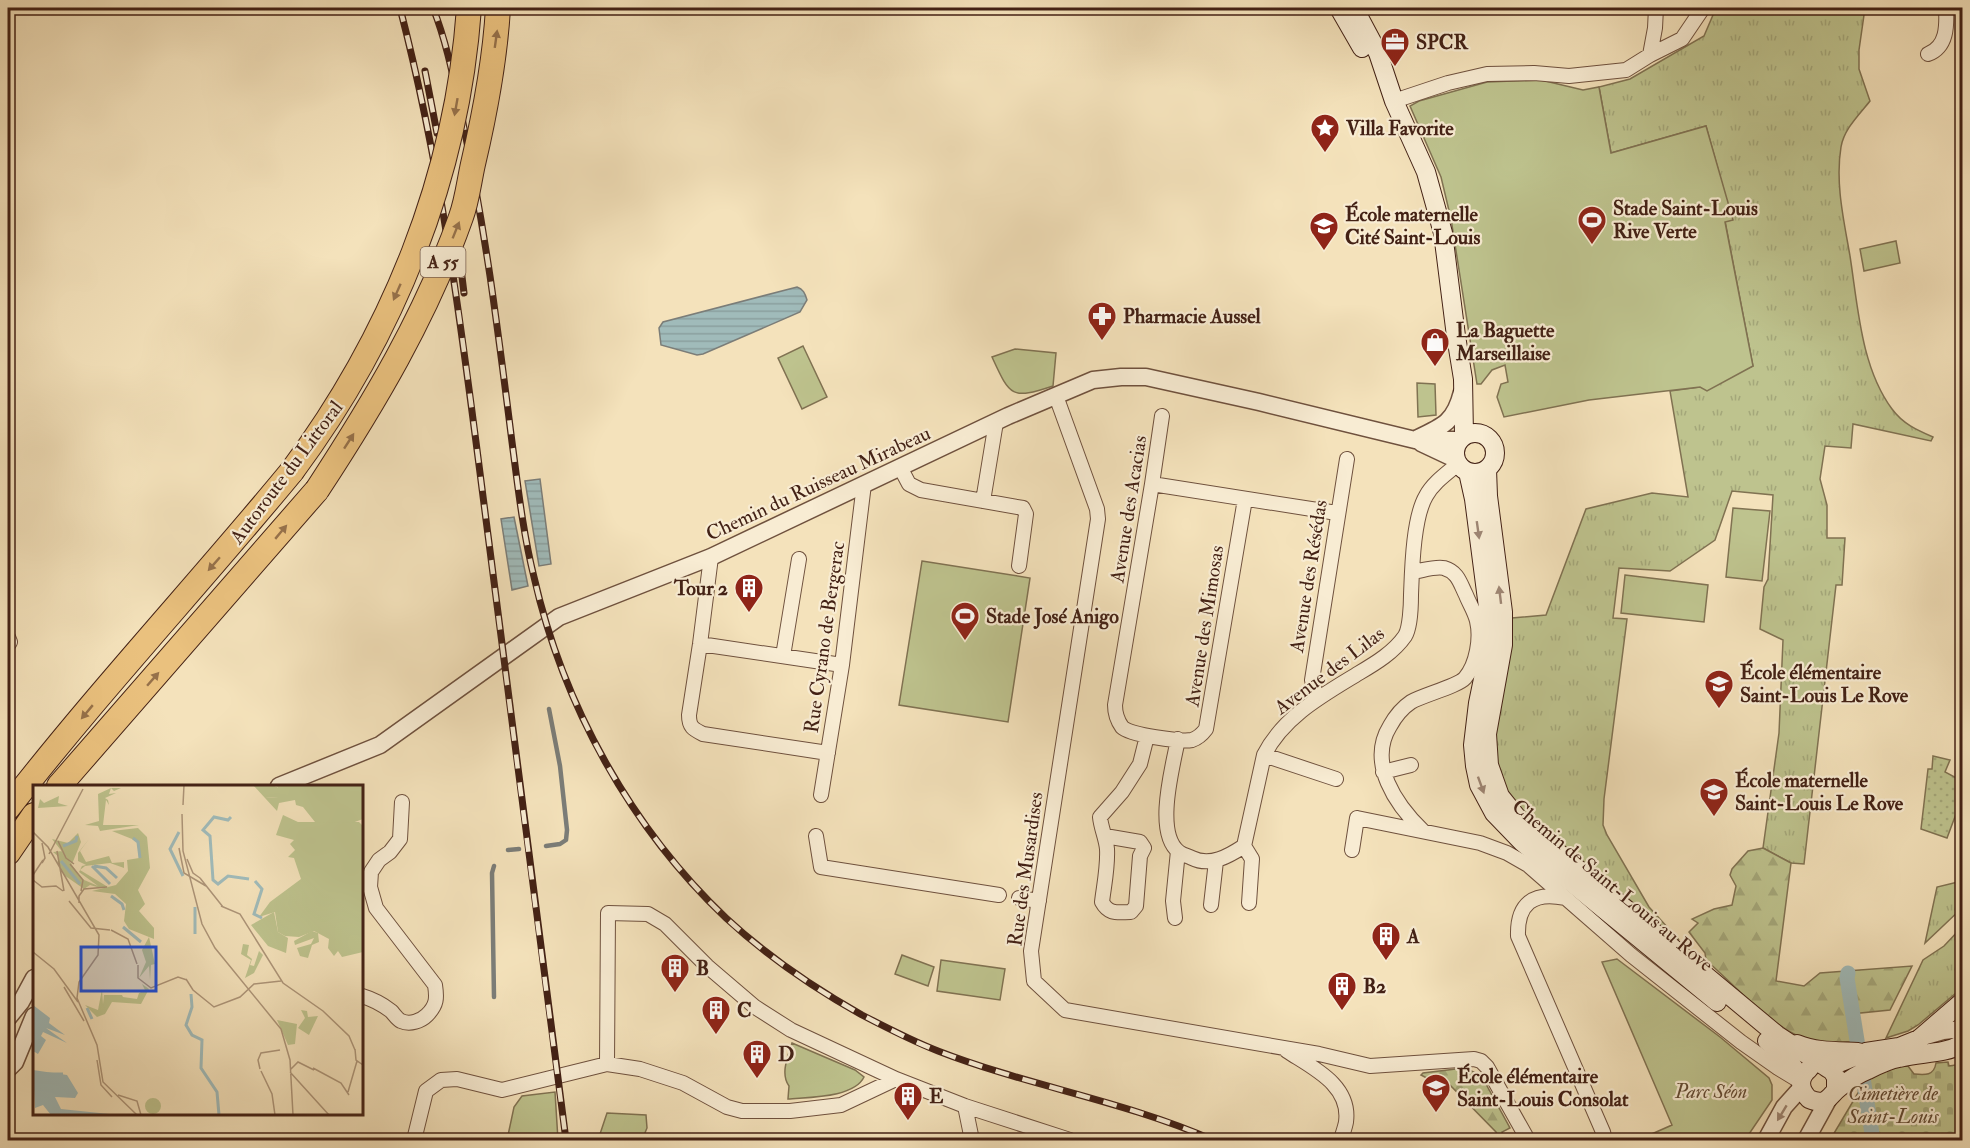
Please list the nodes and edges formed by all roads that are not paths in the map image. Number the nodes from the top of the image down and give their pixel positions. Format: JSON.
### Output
{"nodes":[{"id":1,"x":469,"y":8,"type":"edge"},
{"id":2,"x":498,"y":8,"type":"edge"},
{"id":3,"x":1339,"y":8,"type":"edge"},
{"id":4,"x":1354,"y":8,"type":"edge"},
{"id":5,"x":1656,"y":8,"type":"edge"},
{"id":6,"x":1703,"y":8,"type":"edge"},
{"id":7,"x":1946,"y":8,"type":"edge"},
{"id":8,"x":1928,"y":54,"type":"dead end"},
{"id":9,"x":1650,"y":55,"type":"junction"},
{"id":10,"x":1385,"y":78,"type":"junction"},
{"id":11,"x":1394,"y":101,"type":"junction"},
{"id":12,"x":1464,"y":384,"type":"junction"},
{"id":13,"x":1056,"y":396,"type":"junction"},
{"id":14,"x":1162,"y":416,"type":"dead end"},
{"id":15,"x":996,"y":422,"type":"junction"},
{"id":16,"x":1462,"y":438,"type":"junction"},
{"id":17,"x":1490,"y":439,"type":"junction"},
{"id":18,"x":1415,"y":440,"type":"junction"},
{"id":19,"x":1347,"y":459,"type":"dead end"},
{"id":20,"x":1460,"y":465,"type":"junction"},
{"id":21,"x":900,"y":467,"type":"junction"},
{"id":22,"x":1487,"y":469,"type":"junction"},
{"id":23,"x":864,"y":484,"type":"junction"},
{"id":24,"x":1152,"y":484,"type":"junction"},
{"id":25,"x":1245,"y":499,"type":"junction"},
{"id":26,"x":983,"y":501,"type":"junction"},
{"id":27,"x":1337,"y":513,"type":"junction"},
{"id":28,"x":711,"y":557,"type":"junction"},
{"id":29,"x":799,"y":559,"type":"dead end"},
{"id":30,"x":1019,"y":566,"type":"dead end"},
{"id":31,"x":1412,"y":572,"type":"junction"},
{"id":32,"x":8,"y":637,"type":"edge"},
{"id":33,"x":700,"y":644,"type":"junction"},
{"id":34,"x":8,"y":645,"type":"edge"},
{"id":35,"x":783,"y":656,"type":"junction"},
{"id":36,"x":842,"y":665,"type":"junction"},
{"id":37,"x":1317,"y":699,"type":"junction"},
{"id":38,"x":1147,"y":736,"type":"junction"},
{"id":39,"x":1178,"y":739,"type":"junction"},
{"id":40,"x":828,"y":753,"type":"junction"},
{"id":41,"x":1264,"y":755,"type":"junction"},
{"id":42,"x":1411,"y":765,"type":"dead end"},
{"id":43,"x":1383,"y":772,"type":"junction"},
{"id":44,"x":1336,"y":779,"type":"dead end"},
{"id":45,"x":60,"y":785,"type":"edge"},
{"id":46,"x":281,"y":785,"type":"edge"},
{"id":47,"x":821,"y":795,"type":"dead end"},
{"id":48,"x":402,"y":802,"type":"dead end"},
{"id":49,"x":8,"y":808,"type":"edge"},
{"id":50,"x":33,"y":816,"type":"edge"},
{"id":51,"x":1423,"y":831,"type":"junction"},
{"id":52,"x":816,"y":836,"type":"dead end"},
{"id":53,"x":1105,"y":836,"type":"junction"},
{"id":54,"x":1244,"y":846,"type":"junction"},
{"id":55,"x":1352,"y":850,"type":"dead end"},
{"id":56,"x":1178,"y":851,"type":"junction"},
{"id":57,"x":8,"y":853,"type":"edge"},
{"id":58,"x":1216,"y":861,"type":"junction"},
{"id":59,"x":999,"y":895,"type":"dead end"},
{"id":60,"x":1019,"y":898,"type":"dead end"},
{"id":61,"x":1567,"y":899,"type":"junction"},
{"id":62,"x":1039,"y":901,"type":"junction"},
{"id":63,"x":1249,"y":903,"type":"dead end"},
{"id":64,"x":1211,"y":905,"type":"dead end"},
{"id":65,"x":1175,"y":918,"type":"dead end"},
{"id":66,"x":33,"y":980,"type":"edge"},
{"id":67,"x":363,"y":996,"type":"edge"},
{"id":68,"x":1962,"y":1002,"type":"edge"},
{"id":69,"x":8,"y":1018,"type":"edge"},
{"id":70,"x":33,"y":1018,"type":"edge"},
{"id":71,"x":1962,"y":1029,"type":"edge"},
{"id":72,"x":1777,"y":1035,"type":"junction"},
{"id":73,"x":1919,"y":1039,"type":"junction"},
{"id":74,"x":1959,"y":1048,"type":"edge"},
{"id":75,"x":1284,"y":1049,"type":"junction"},
{"id":76,"x":1866,"y":1052,"type":"junction"},
{"id":77,"x":607,"y":1064,"type":"junction"},
{"id":78,"x":1824,"y":1067,"type":"junction"},
{"id":79,"x":8,"y":1069,"type":"edge"},
{"id":80,"x":896,"y":1078,"type":"junction"},
{"id":81,"x":1801,"y":1082,"type":"junction"},
{"id":82,"x":1832,"y":1094,"type":"junction"},
{"id":83,"x":966,"y":1106,"type":"junction"},
{"id":84,"x":414,"y":1140,"type":"edge"},
{"id":85,"x":972,"y":1140,"type":"edge"},
{"id":86,"x":1070,"y":1140,"type":"edge"},
{"id":87,"x":1341,"y":1140,"type":"edge"},
{"id":88,"x":1528,"y":1140,"type":"edge"},
{"id":89,"x":1605,"y":1140,"type":"edge"},
{"id":90,"x":1766,"y":1140,"type":"edge"},
{"id":91,"x":1806,"y":1140,"type":"edge"}],
"edges":[{"from":1,"to":49,"type":"highway","name":"Autoroute du Littoral","number":"A 55","one_way":true,"bridge":true},
{"from":45,"to":2,"type":"highway","name":"Autoroute du Littoral","number":"A 55","one_way":true,"bridge":true},
{"from":3,"to":10,"type":"main road","name":"Chemin de Saint-Louis au Rove"},
{"from":4,"to":10,"type":"main road","name":"Chemin de Saint-Louis au Rove"},
{"from":5,"to":9,"type":"street"},
{"from":6,"to":9,"type":"street"},
{"from":7,"to":8,"type":"street"},
{"from":9,"to":11,"type":"street"},
{"from":10,"to":11,"type":"main road","name":"Chemin de Saint-Louis au Rove"},
{"from":11,"to":12,"type":"main road","name":"Chemin de Saint-Louis au Rove"},
{"from":12,"to":16,"type":"main road","name":"Chemin de Saint-Louis au Rove"},
{"from":12,"to":17,"type":"main road","name":"Chemin de Saint-Louis au Rove"},
{"from":12,"to":18,"type":"street"},
{"from":13,"to":15,"type":"street","name":"Chemin du Ruisseau Mirabeau"},
{"from":13,"to":18,"type":"street","name":"Chemin du Ruisseau Mirabeau"},
{"from":13,"to":62,"type":"street","name":"Rue des Musardises"},
{"from":14,"to":24,"type":"street","name":"Avenue des Acacias"},
{"from":15,"to":21,"type":"street","name":"Chemin du Ruisseau Mirabeau"},
{"from":15,"to":26,"type":"street"},
{"from":16,"to":17,"type":"main road"},
{"from":16,"to":18,"type":"street","name":"Chemin du Ruisseau Mirabeau"},
{"from":16,"to":20,"type":"main road","name":"Chemin de Saint-Louis au Rove"},
{"from":17,"to":22,"type":"main road","name":"Chemin de Saint-Louis au Rove"},
{"from":18,"to":20,"type":"street","name":"Chemin du Ruisseau Mirabeau"},
{"from":19,"to":27,"type":"street","name":"Avenue des Résédas"},
{"from":20,"to":22,"type":"main road"},
{"from":20,"to":31,"type":"street","name":"Avenue des Lilas"},
{"from":20,"to":81,"type":"main road","name":"Chemin de Saint-Louis au Rove","one_way":true},
{"from":21,"to":23,"type":"street","name":"Chemin du Ruisseau Mirabeau"},
{"from":21,"to":26,"type":"street"},
{"from":72,"to":22,"type":"main road","name":"Chemin de Saint-Louis au Rove","one_way":true},
{"from":23,"to":28,"type":"street","name":"Chemin du Ruisseau Mirabeau"},
{"from":23,"to":36,"type":"street","name":"Rue Cyrano de Bergerac"},
{"from":24,"to":25,"type":"street"},
{"from":24,"to":38,"type":"street","name":"Avenue des Acacias"},
{"from":25,"to":27,"type":"street"},
{"from":25,"to":39,"type":"street","name":"Avenue des Mimosas"},
{"from":26,"to":30,"type":"street"},
{"from":27,"to":37,"type":"street","name":"Avenue des Résédas"},
{"from":28,"to":33,"type":"street"},
{"from":28,"to":46,"type":"street","name":"Chemin du Ruisseau Mirabeau"},
{"from":29,"to":35,"type":"street"},
{"from":31,"to":37,"type":"street","name":"Avenue des Lilas"},
{"from":31,"to":43,"type":"street"},
{"from":32,"to":34,"type":"street"},
{"from":33,"to":35,"type":"street"},
{"from":33,"to":40,"type":"street"},
{"from":35,"to":36,"type":"street"},
{"from":36,"to":40,"type":"street","name":"Rue Cyrano de Bergerac"},
{"from":37,"to":41,"type":"street","name":"Avenue des Lilas"},
{"from":38,"to":39,"type":"street","name":"Avenue des Acacias"},
{"from":38,"to":53,"type":"street"},
{"from":39,"to":56,"type":"street"},
{"from":40,"to":47,"type":"street","name":"Rue Cyrano de Bergerac"},
{"from":41,"to":44,"type":"street"},
{"from":41,"to":54,"type":"street","name":"Avenue des Lilas"},
{"from":42,"to":43,"type":"street"},
{"from":43,"to":51,"type":"street"},
{"from":48,"to":67,"type":"street"},
{"from":50,"to":57,"type":"highway"},
{"from":51,"to":55,"type":"street"},
{"from":51,"to":61,"type":"street"},
{"from":52,"to":59,"type":"street"},
{"from":53,"to":53,"type":"street"},
{"from":54,"to":58,"type":"street"},
{"from":54,"to":63,"type":"street"},
{"from":56,"to":58,"type":"street"},
{"from":56,"to":65,"type":"street"},
{"from":58,"to":64,"type":"street"},
{"from":60,"to":62,"type":"street"},
{"from":61,"to":81,"type":"street"},
{"from":61,"to":89,"type":"street"},
{"from":62,"to":75,"type":"street","name":"Rue des Musardises"},
{"from":66,"to":69,"type":"street"},
{"from":68,"to":73,"type":"main road"},
{"from":70,"to":79,"type":"street"},
{"from":71,"to":73,"type":"street","name":"Chemin de Saint-Louis au Rove"},
{"from":72,"to":76,"type":"main road","name":"Chemin de Saint-Louis au Rove"},
{"from":72,"to":78,"type":"main road","name":"Chemin de Saint-Louis au Rove"},
{"from":73,"to":76,"type":"main road","name":"Chemin de Saint-Louis au Rove"},
{"from":74,"to":82,"type":"main road"},
{"from":75,"to":87,"type":"street"},
{"from":75,"to":88,"type":"street","name":"Rue des Musardises"},
{"from":76,"to":78,"type":"main road","name":"Chemin de Saint-Louis au Rove"},
{"from":77,"to":80,"type":"street"},
{"from":77,"to":80,"type":"street"},
{"from":77,"to":84,"type":"street"},
{"from":78,"to":81,"type":"main road","name":"Chemin de Saint-Louis au Rove"},
{"from":78,"to":82,"type":"main road"},
{"from":80,"to":83,"type":"street"},
{"from":81,"to":82,"type":"main road","name":"Chemin de Saint-Louis au Rove"},
{"from":81,"to":90,"type":"street","one_way":true},
{"from":82,"to":91,"type":"street"},
{"from":83,"to":85,"type":"street"},
{"from":83,"to":86,"type":"street"}]}
